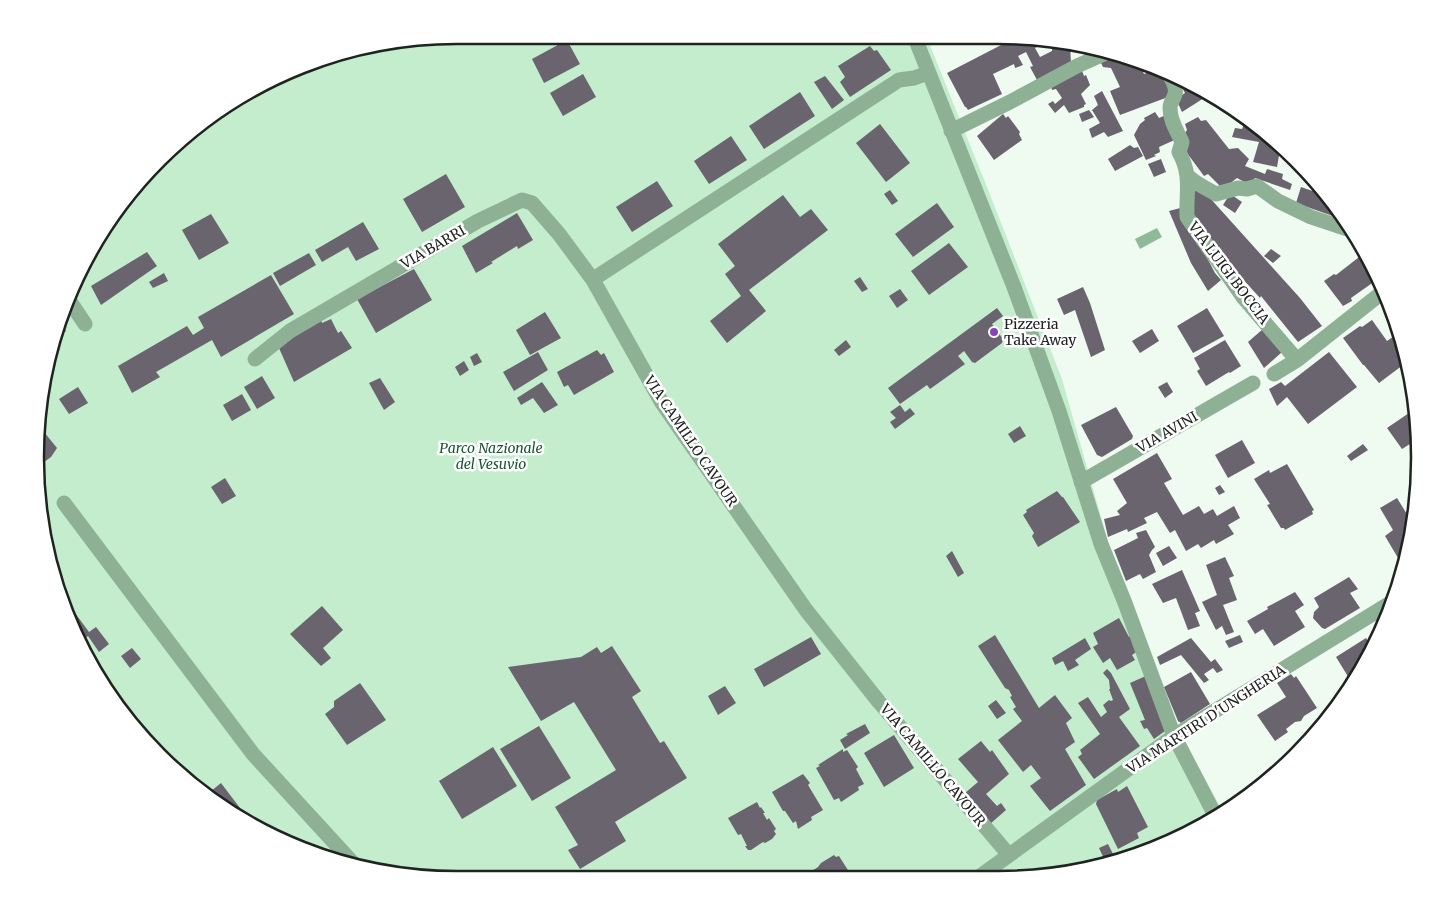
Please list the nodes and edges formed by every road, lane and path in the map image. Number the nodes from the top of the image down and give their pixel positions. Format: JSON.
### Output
{"nodes":[{"id":1,"x":916,"y":44,"type":"edge"},
{"id":2,"x":1098,"y":56,"type":"edge"},
{"id":3,"x":928,"y":73,"type":"junction"},
{"id":4,"x":1172,"y":82,"type":"edge"},
{"id":5,"x":952,"y":131,"type":"junction"},
{"id":6,"x":1188,"y":176,"type":"junction"},
{"id":7,"x":1341,"y":227,"type":"edge"},
{"id":8,"x":593,"y":280,"type":"junction"},
{"id":9,"x":1378,"y":295,"type":"edge"},
{"id":10,"x":73,"y":306,"type":"edge"},
{"id":11,"x":85,"y":324,"type":"dead end"},
{"id":12,"x":255,"y":359,"type":"dead end"},
{"id":13,"x":1297,"y":360,"type":"junction"},
{"id":14,"x":1274,"y":374,"type":"dead end"},
{"id":15,"x":1253,"y":383,"type":"dead end"},
{"id":16,"x":1081,"y":482,"type":"junction"},
{"id":17,"x":64,"y":503,"type":"dead end"},
{"id":18,"x":1383,"y":608,"type":"edge"},
{"id":19,"x":1174,"y":736,"type":"junction"},
{"id":20,"x":1213,"y":811,"type":"edge"},
{"id":21,"x":1009,"y":855,"type":"junction"},
{"id":22,"x":346,"y":856,"type":"edge"},
{"id":23,"x":987,"y":871,"type":"edge"}],
"edges":[{"from":1,"to":3,"type":"street"},
{"from":2,"to":5,"type":"street"},
{"from":3,"to":5,"type":"street"},
{"from":3,"to":8,"type":"street"},
{"from":4,"to":6,"type":"street","name":"VIA LUIGI BOCCIA"},
{"from":5,"to":16,"type":"street"},
{"from":6,"to":7,"type":"street"},
{"from":6,"to":13,"type":"street","name":"VIA LUIGI BOCCIA"},
{"from":8,"to":12,"type":"street","name":"VIA BARRI"},
{"from":8,"to":21,"type":"street","name":"VIA CAMILLO CAVOUR"},
{"from":9,"to":13,"type":"street"},
{"from":10,"to":11,"type":"street"},
{"from":13,"to":14,"type":"street"},
{"from":15,"to":16,"type":"street","name":"VIA AVINI"},
{"from":16,"to":19,"type":"street"},
{"from":17,"to":22,"type":"street"},
{"from":18,"to":19,"type":"street","name":"VIA MARTIRI D'UNGHERIA"},
{"from":19,"to":20,"type":"street"},
{"from":19,"to":21,"type":"street","name":"VIA MARTIRI D'UNGHERIA"},
{"from":21,"to":23,"type":"street","name":"VIA MARTIRI D'UNGHERIA"}]}
